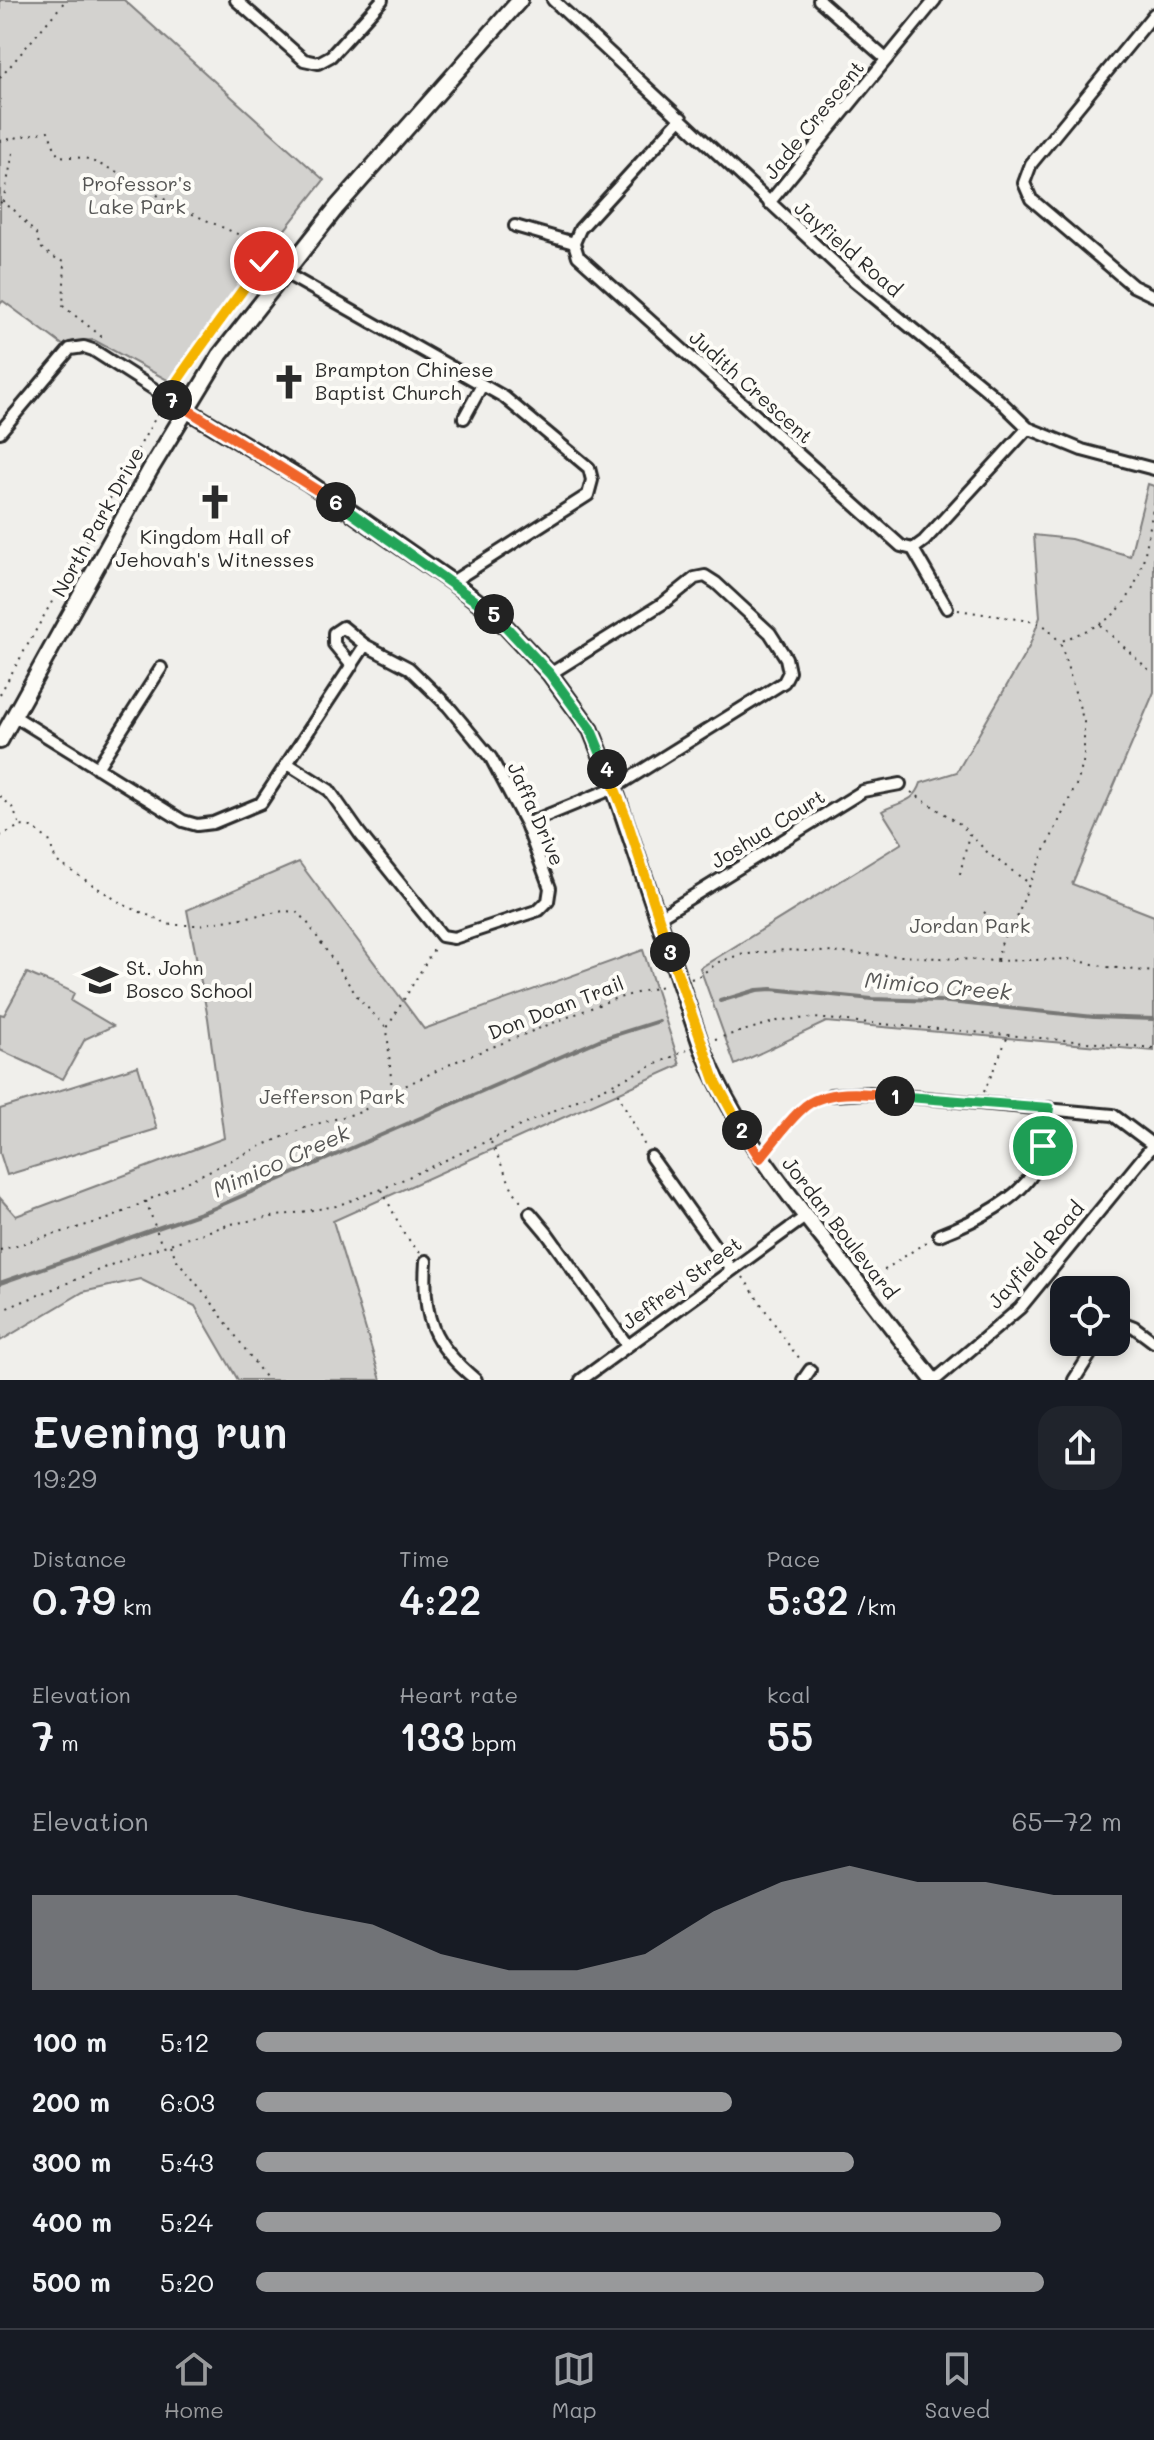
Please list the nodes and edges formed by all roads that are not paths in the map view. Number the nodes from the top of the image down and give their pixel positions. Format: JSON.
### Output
{"nodes":[{"id":1,"x":236,"y":0,"type":"edge"},
{"id":2,"x":382,"y":0,"type":"edge"},
{"id":3,"x":520,"y":0,"type":"edge"},
{"id":4,"x":553,"y":0,"type":"edge"},
{"id":5,"x":819,"y":0,"type":"edge"},
{"id":6,"x":935,"y":0,"type":"edge"},
{"id":7,"x":1154,"y":14,"type":"edge"},
{"id":8,"x":886,"y":59,"type":"junction"},
{"id":9,"x":681,"y":118,"type":"junction"},
{"id":10,"x":769,"y":203,"type":"junction"},
{"id":11,"x":515,"y":226,"type":"dead end"},
{"id":12,"x":574,"y":243,"type":"junction"},
{"id":13,"x":285,"y":273,"type":"junction"},
{"id":14,"x":1154,"y":296,"type":"edge"},
{"id":15,"x":482,"y":385,"type":"junction"},
{"id":16,"x":185,"y":409,"type":"junction"},
{"id":17,"x":464,"y":418,"type":"dead end"},
{"id":18,"x":1028,"y":428,"type":"junction"},
{"id":19,"x":0,"y":432,"type":"edge"},
{"id":20,"x":1154,"y":469,"type":"edge"},
{"id":21,"x":913,"y":549,"type":"junction"},
{"id":22,"x":452,"y":582,"type":"junction"},
{"id":23,"x":947,"y":608,"type":"road end"},
{"id":24,"x":365,"y":645,"type":"junction"},
{"id":25,"x":352,"y":666,"type":"junction"},
{"id":26,"x":161,"y":668,"type":"dead end"},
{"id":27,"x":550,"y":674,"type":"junction"},
{"id":28,"x":14,"y":716,"type":"junction"},
{"id":29,"x":0,"y":741,"type":"edge"},
{"id":30,"x":288,"y":764,"type":"junction"},
{"id":31,"x":97,"y":768,"type":"junction"},
{"id":32,"x":900,"y":784,"type":"road end"},
{"id":33,"x":614,"y":788,"type":"junction"},
{"id":34,"x":526,"y":824,"type":"junction"},
{"id":35,"x":659,"y":917,"type":"junction"},
{"id":36,"x":831,"y":1095,"type":"road end"},
{"id":37,"x":1049,"y":1108,"type":"junction"},
{"id":38,"x":1154,"y":1144,"type":"edge"},
{"id":39,"x":651,"y":1157,"type":"road end"},
{"id":40,"x":530,"y":1213,"type":"road end"},
{"id":41,"x":805,"y":1217,"type":"junction"},
{"id":42,"x":939,"y":1235,"type":"road end"},
{"id":43,"x":426,"y":1261,"type":"road end"},
{"id":44,"x":731,"y":1269,"type":"junction"},
{"id":45,"x":1130,"y":1325,"type":"edge"},
{"id":46,"x":1154,"y":1342,"type":"edge"},
{"id":47,"x":627,"y":1345,"type":"junction"},
{"id":48,"x":1089,"y":1356,"type":"edge"},
{"id":49,"x":810,"y":1370,"type":"road end"},
{"id":50,"x":476,"y":1380,"type":"edge"},
{"id":51,"x":581,"y":1380,"type":"edge"},
{"id":52,"x":803,"y":1380,"type":"edge"},
{"id":53,"x":934,"y":1380,"type":"edge"},
{"id":54,"x":1074,"y":1380,"type":"edge"}],
"edges":[{"from":1,"to":2,"type":"street"},
{"from":3,"to":13,"type":"street","name":"North Park Drive"},
{"from":4,"to":9,"type":"street","name":"Jayfield Road"},
{"from":5,"to":8,"type":"street","name":"Jade Crescent"},
{"from":6,"to":8,"type":"street","name":"Jade Crescent"},
{"from":7,"to":14,"type":"street"},
{"from":8,"to":10,"type":"street","name":"Jade Crescent"},
{"from":9,"to":10,"type":"street","name":"Jayfield Road"},
{"from":9,"to":12,"type":"street"},
{"from":10,"to":18,"type":"street","name":"Jayfield Road"},
{"from":11,"to":12,"type":"street"},
{"from":12,"to":21,"type":"street","name":"Judith Crescent"},
{"from":13,"to":15,"type":"street"},
{"from":13,"to":16,"type":"street","name":"North Park Drive"},
{"from":15,"to":17,"type":"street"},
{"from":15,"to":22,"type":"street"},
{"from":16,"to":19,"type":"street"},
{"from":16,"to":22,"type":"street","name":"Jordan Boulevard"},
{"from":16,"to":28,"type":"street","name":"North Park Drive"},
{"from":18,"to":20,"type":"street","name":"Jayfield Road"},
{"from":18,"to":21,"type":"street"},
{"from":21,"to":23,"type":"street","name":"Judith Crescent"},
{"from":22,"to":27,"type":"street","name":"Jordan Boulevard"},
{"from":24,"to":25,"type":"street"},
{"from":24,"to":25,"type":"street","name":"Jaffa Drive"},
{"from":24,"to":34,"type":"street","name":"Jaffa Drive"},
{"from":25,"to":30,"type":"street"},
{"from":26,"to":31,"type":"street"},
{"from":27,"to":33,"type":"street","name":"Jordan Boulevard"},
{"from":27,"to":33,"type":"street"},
{"from":28,"to":29,"type":"street","name":"North Park Drive"},
{"from":28,"to":31,"type":"street"},
{"from":30,"to":31,"type":"street"},
{"from":30,"to":34,"type":"street","name":"Jaffa Drive"},
{"from":32,"to":35,"type":"street","name":"Joshua Court"},
{"from":33,"to":34,"type":"street"},
{"from":33,"to":35,"type":"street","name":"Jordan Boulevard"},
{"from":35,"to":41,"type":"street","name":"Jordan Boulevard"},
{"from":36,"to":37,"type":"street"},
{"from":37,"to":38,"type":"street"},
{"from":37,"to":42,"type":"street"},
{"from":38,"to":53,"type":"street","name":"Jayfield Road"},
{"from":39,"to":44,"type":"street"},
{"from":40,"to":47,"type":"street"},
{"from":41,"to":44,"type":"street","name":"Jeffrey Street"},
{"from":41,"to":53,"type":"street","name":"Jordan Boulevard"},
{"from":43,"to":50,"type":"street"},
{"from":44,"to":47,"type":"street","name":"Jeffrey Street"},
{"from":45,"to":46,"type":"street"},
{"from":47,"to":51,"type":"street","name":"Jeffrey Street"},
{"from":48,"to":54,"type":"street"},
{"from":49,"to":52,"type":"street"}]}
